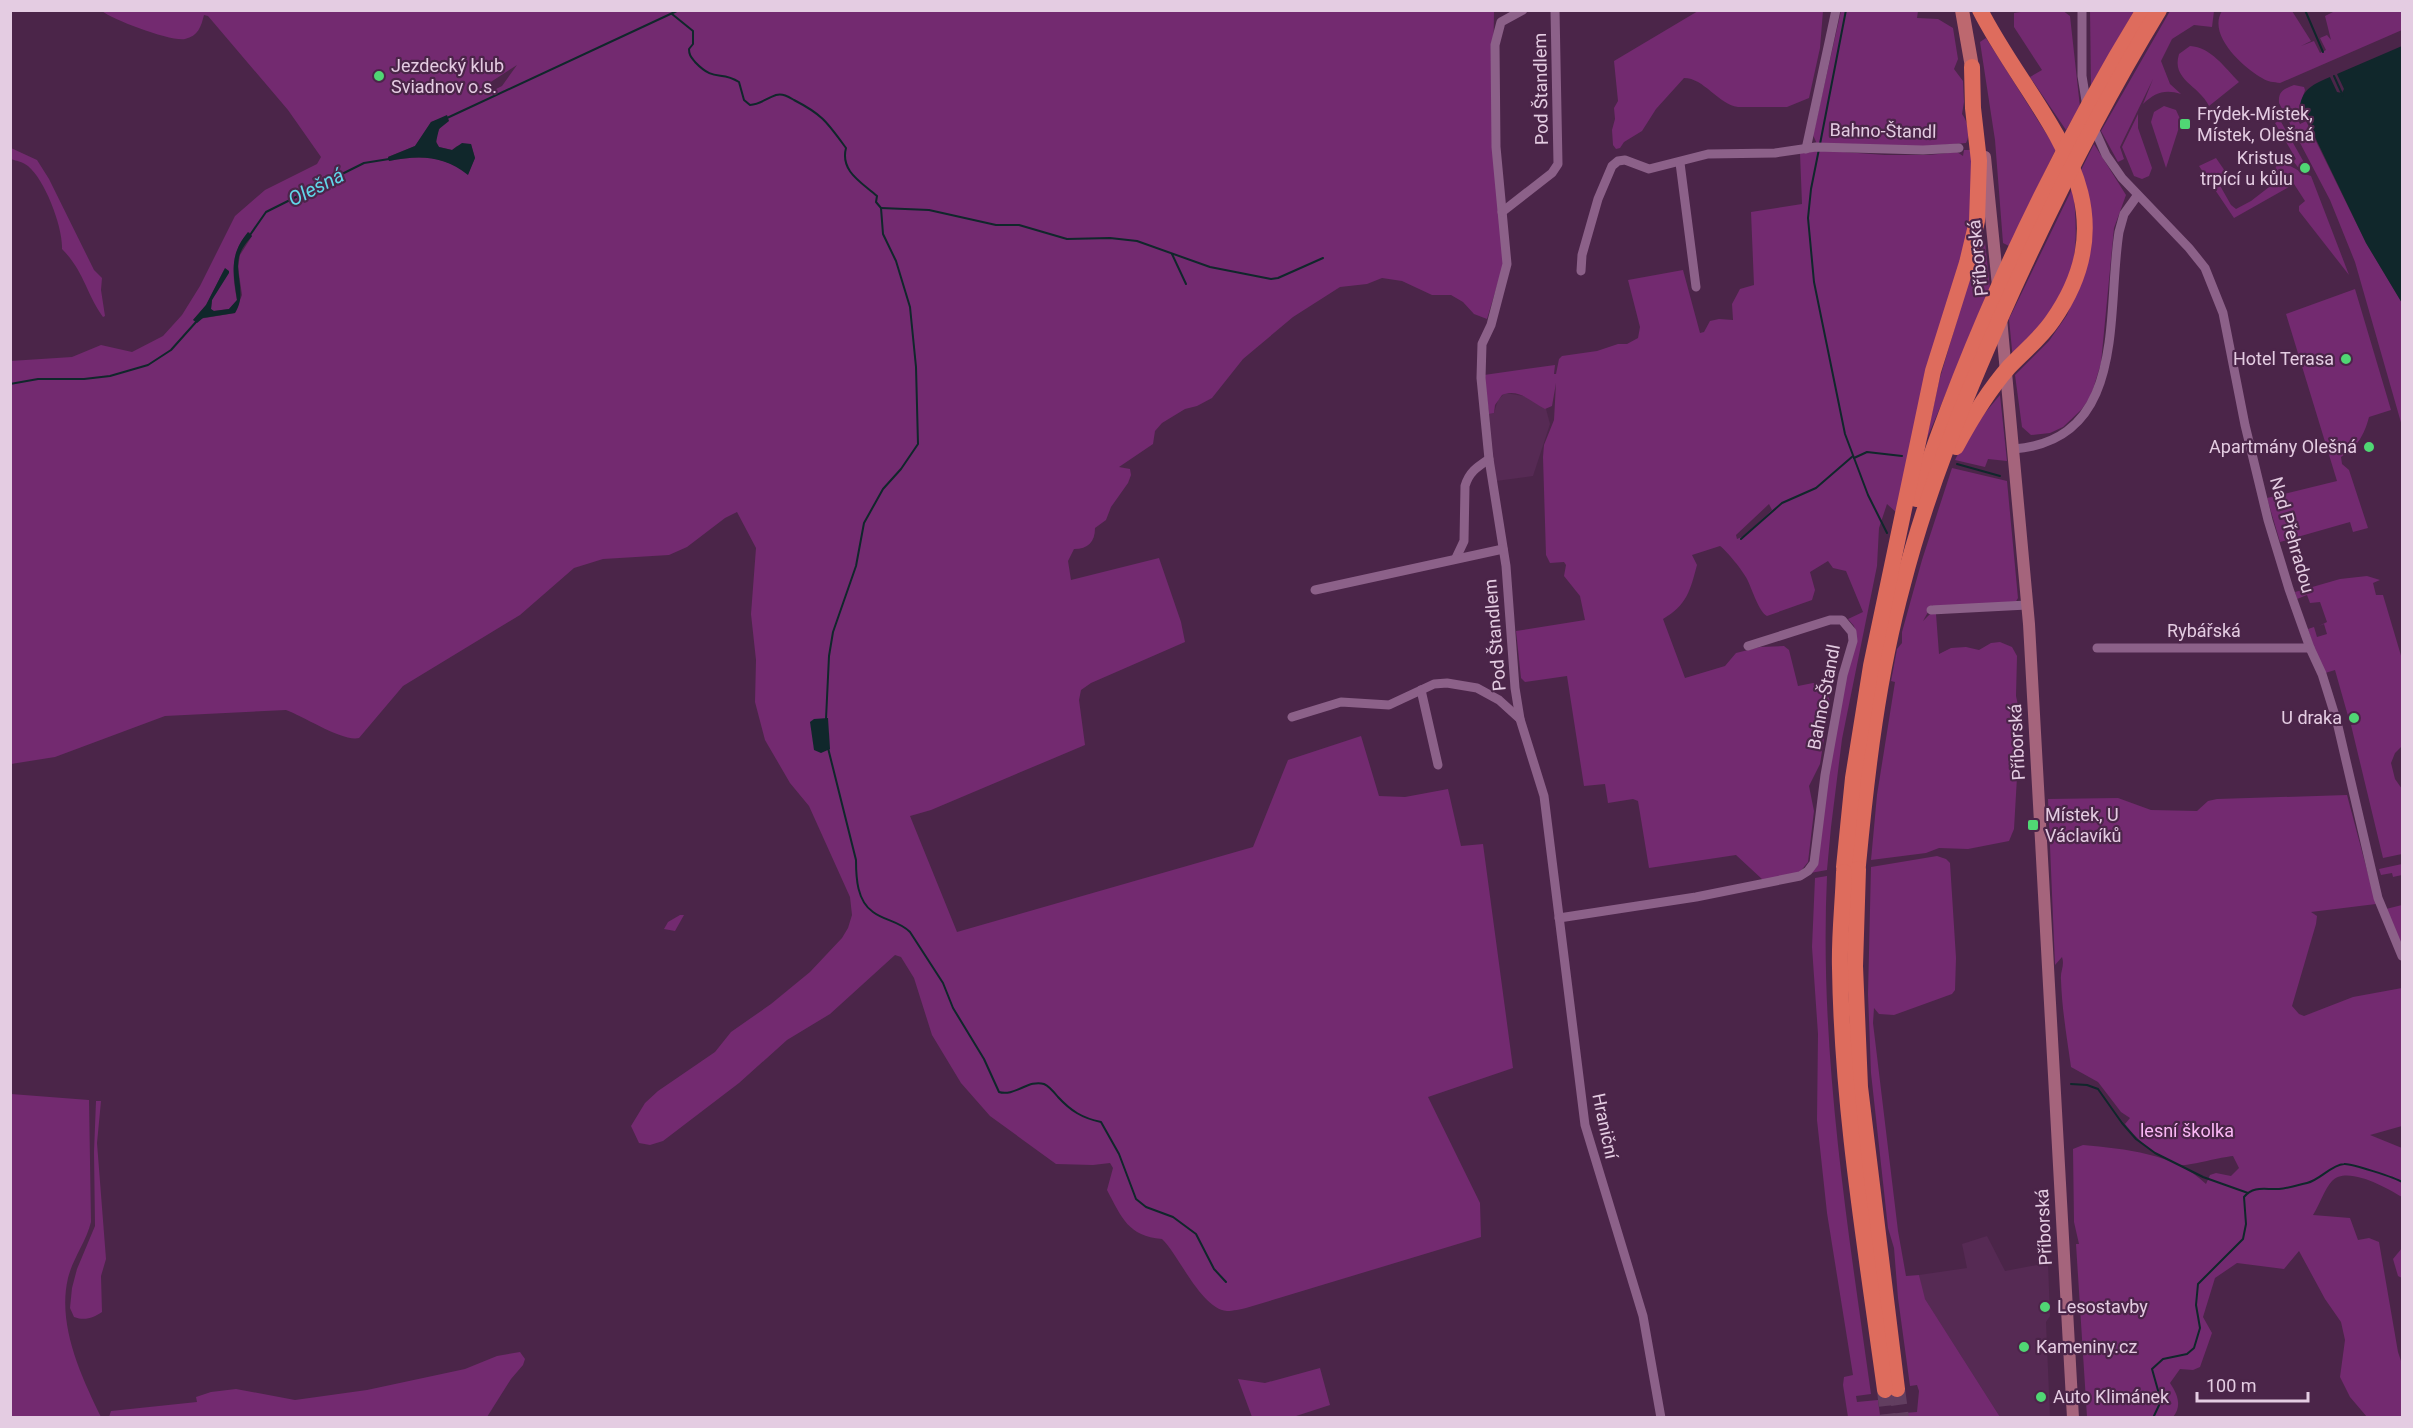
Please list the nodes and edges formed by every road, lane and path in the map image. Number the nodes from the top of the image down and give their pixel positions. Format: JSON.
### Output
{"nodes":[{"id":1,"x":1523,"y":10,"type":"edge"},
{"id":2,"x":1555,"y":10,"type":"edge"},
{"id":3,"x":1836,"y":10,"type":"edge"},
{"id":4,"x":1962,"y":10,"type":"edge"},
{"id":5,"x":1967,"y":10,"type":"edge"},
{"id":6,"x":1980,"y":10,"type":"edge"},
{"id":7,"x":2082,"y":10,"type":"edge"},
{"id":8,"x":2145,"y":10,"type":"edge"},
{"id":9,"x":2159,"y":10,"type":"edge"},
{"id":10,"x":1972,"y":67,"type":"junction"},
{"id":11,"x":1815,"y":148,"type":"junction"},
{"id":12,"x":1959,"y":148,"type":"dead end"},
{"id":13,"x":1680,"y":163,"type":"junction"},
{"id":14,"x":2137,"y":196,"type":"junction"},
{"id":15,"x":1502,"y":212,"type":"junction"},
{"id":16,"x":1581,"y":271,"type":"dead end"},
{"id":17,"x":1696,"y":287,"type":"dead end"},
{"id":18,"x":2014,"y":449,"type":"junction"},
{"id":19,"x":1489,"y":459,"type":"junction"},
{"id":20,"x":1917,"y":536,"type":"junction"},
{"id":21,"x":1503,"y":549,"type":"junction"},
{"id":22,"x":1456,"y":558,"type":"junction"},
{"id":23,"x":1315,"y":590,"type":"dead end"},
{"id":24,"x":1886,"y":601,"type":"junction"},
{"id":25,"x":2027,"y":605,"type":"junction"},
{"id":26,"x":1931,"y":610,"type":"dead end"},
{"id":27,"x":1748,"y":646,"type":"dead end"},
{"id":28,"x":2097,"y":648,"type":"dead end"},
{"id":29,"x":2310,"y":648,"type":"junction"},
{"id":30,"x":1421,"y":690,"type":"junction"},
{"id":31,"x":1292,"y":717,"type":"dead end"},
{"id":32,"x":1520,"y":719,"type":"junction"},
{"id":33,"x":1438,"y":765,"type":"dead end"},
{"id":34,"x":1549,"y":835,"type":"joint"},
{"id":35,"x":1851,"y":868,"type":"junction"},
{"id":36,"x":1559,"y":918,"type":"junction"},
{"id":37,"x":2403,"y":956,"type":"edge"},
{"id":38,"x":1891,"y":1389,"type":"tunnel mouth"},
{"id":39,"x":1661,"y":1418,"type":"edge"},
{"id":40,"x":2073,"y":1418,"type":"edge"}],
"edges":[{"from":1,"to":15,"type":"street","name":"Pod Štandlem"},
{"from":2,"to":15,"type":"street","name":"Pod Štandlem"},
{"from":3,"to":11,"type":"street","name":"Bahno-Štandl"},
{"from":4,"to":10,"type":"main road","name":"Příborská"},
{"from":5,"to":10,"type":"main road","name":"Příborská"},
{"from":6,"to":20,"type":"highway"},
{"from":7,"to":14,"type":"street","name":"Nad Přehradou"},
{"from":8,"to":24,"type":"highway"},
{"from":9,"to":20,"type":"highway"},
{"from":10,"to":18,"type":"main road","name":"Příborská"},
{"from":10,"to":24,"type":"highway"},
{"from":11,"to":12,"type":"street","name":"Bahno-Štandl"},
{"from":11,"to":13,"type":"street","name":"Bahno-Štandl"},
{"from":13,"to":16,"type":"street","name":"Bahno-Štandl"},
{"from":13,"to":17,"type":"street"},
{"from":14,"to":18,"type":"street"},
{"from":14,"to":29,"type":"street","name":"Nad Přehradou"},
{"from":15,"to":19,"type":"street","name":"Pod Štandlem"},
{"from":18,"to":25,"type":"main road","name":"Příborská"},
{"from":19,"to":21,"type":"street","name":"Pod Štandlem"},
{"from":19,"to":22,"type":"street"},
{"from":20,"to":35,"type":"highway"},
{"from":21,"to":22,"type":"street","name":"Pod Štandlem"},
{"from":21,"to":32,"type":"street","name":"Pod Štandlem"},
{"from":22,"to":23,"type":"street","name":"Pod Štandlem"},
{"from":24,"to":35,"type":"highway"},
{"from":25,"to":26,"type":"street"},
{"from":25,"to":40,"type":"main road","name":"Příborská"},
{"from":27,"to":36,"type":"street","name":"Bahno-Štandl"},
{"from":28,"to":29,"type":"street","name":"Rybářská"},
{"from":29,"to":37,"type":"street","name":"Nad Přehradou"},
{"from":30,"to":31,"type":"street","name":"Pod Štandlem"},
{"from":30,"to":32,"type":"street","name":"Pod Štandlem"},
{"from":30,"to":33,"type":"street"},
{"from":32,"to":34,"type":"street","name":"Pod Štandlem"},
{"from":34,"to":36,"type":"street","name":"Hraniční"},
{"from":35,"to":38,"type":"highway"},
{"from":36,"to":39,"type":"street","name":"Hraniční"}]}
